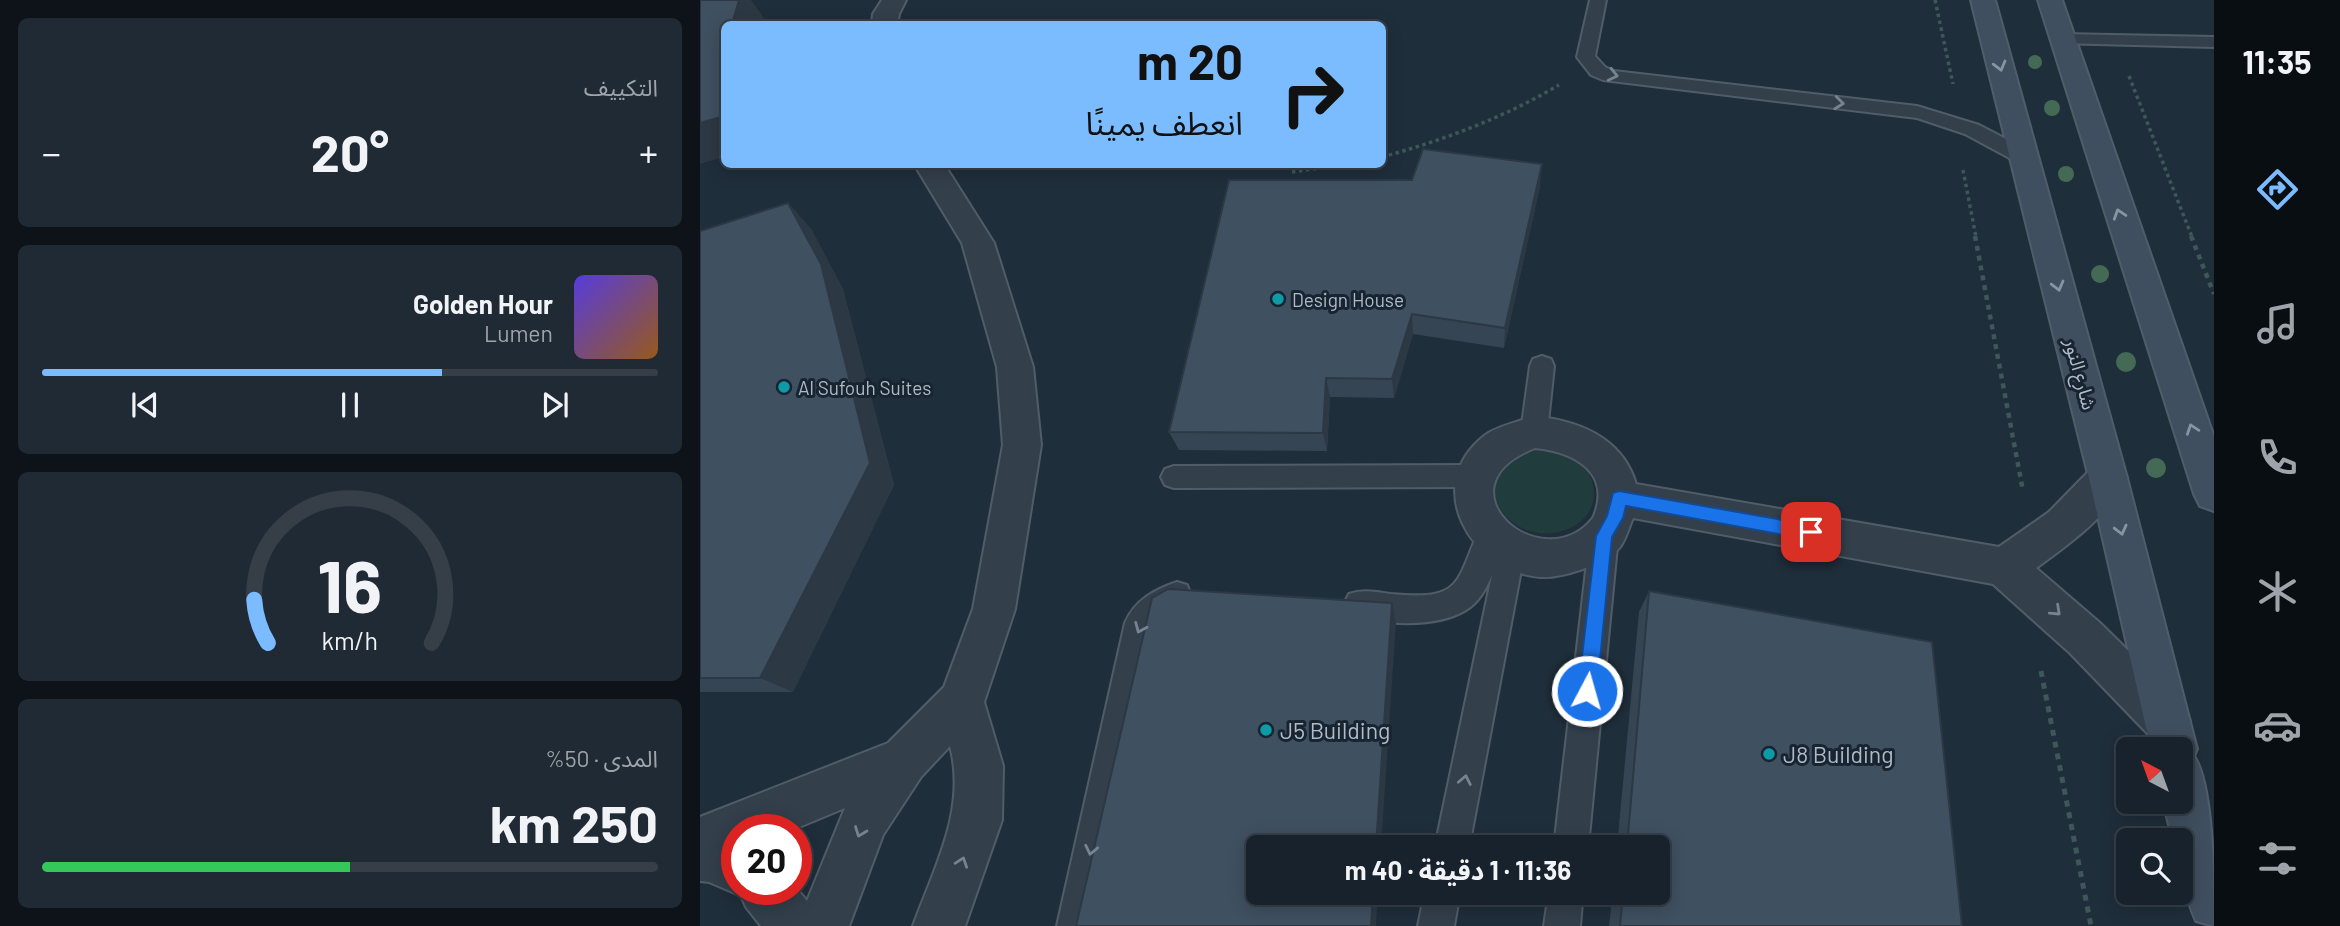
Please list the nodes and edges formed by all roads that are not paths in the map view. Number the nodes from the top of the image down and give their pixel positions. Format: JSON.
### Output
{"nodes":[{"id":1,"x":894,"y":0,"type":"edge"},
{"id":2,"x":1598,"y":0,"type":"edge"},
{"id":3,"x":1983,"y":0,"type":"edge"},
{"id":4,"x":2050,"y":0,"type":"edge"},
{"id":5,"x":885,"y":21,"type":"edge"},
{"id":6,"x":2062,"y":39,"type":"junction"},
{"id":7,"x":2214,"y":42,"type":"edge"},
{"id":8,"x":2024,"y":157,"type":"junction"},
{"id":9,"x":931,"y":168,"type":"edge"},
{"id":10,"x":1542,"y":366,"type":"dead end"},
{"id":11,"x":1534,"y":432,"type":"junction"},
{"id":12,"x":1475,"y":476,"type":"junction"},
{"id":13,"x":1174,"y":477,"type":"dead end"},
{"id":14,"x":2108,"y":478,"type":"junction"},
{"id":15,"x":2214,"y":494,"type":"edge"},
{"id":16,"x":1619,"y":498,"type":"junction"},
{"id":17,"x":1604,"y":536,"type":"junction"},
{"id":18,"x":1501,"y":542,"type":"junction"},
{"id":19,"x":2004,"y":567,"type":"junction"},
{"id":20,"x":1199,"y":593,"type":"edge"},
{"id":21,"x":1333,"y":602,"type":"edge"},
{"id":22,"x":1439,"y":609,"type":"junction"},
{"id":23,"x":1498,"y":615,"type":"junction"},
{"id":24,"x":961,"y":702,"type":"junction"},
{"id":25,"x":2170,"y":735,"type":"edge"},
{"id":26,"x":904,"y":760,"type":"junction"},
{"id":27,"x":2191,"y":814,"type":"edge"},
{"id":28,"x":1454,"y":835,"type":"edge"},
{"id":29,"x":1571,"y":835,"type":"edge"},
{"id":30,"x":700,"y":842,"type":"edge"},
{"id":31,"x":700,"y":856,"type":"edge"},
{"id":32,"x":721,"y":861,"type":"edge"},
{"id":33,"x":2214,"y":903,"type":"edge"},
{"id":34,"x":777,"y":905,"type":"edge"},
{"id":35,"x":1440,"y":905,"type":"edge"},
{"id":36,"x":1564,"y":905,"type":"edge"},
{"id":37,"x":794,"y":926,"type":"edge"},
{"id":38,"x":824,"y":926,"type":"edge"},
{"id":39,"x":939,"y":926,"type":"edge"},
{"id":40,"x":1075,"y":926,"type":"edge"},
{"id":41,"x":1436,"y":926,"type":"edge"},
{"id":42,"x":1562,"y":926,"type":"edge"}],
"edges":[{"from":1,"to":5,"type":"street"},
{"from":2,"to":8,"type":"lane","one_way":true},
{"from":3,"to":8,"type":"street","name":"شارع النور","one_way":true},
{"from":4,"to":6,"type":"street"},
{"from":6,"to":7,"type":"lane"},
{"from":15,"to":6,"type":"street","one_way":true},
{"from":8,"to":14,"type":"street","name":"شارع النور","one_way":true},
{"from":9,"to":24,"type":"street"},
{"from":10,"to":11,"type":"lane"},
{"from":11,"to":12,"type":"street"},
{"from":11,"to":16,"type":"street"},
{"from":12,"to":13,"type":"lane"},
{"from":12,"to":18,"type":"street"},
{"from":14,"to":19,"type":"street"},
{"from":14,"to":25,"type":"street","name":"شارع النور","one_way":true},
{"from":16,"to":17,"type":"street"},
{"from":16,"to":19,"type":"street"},
{"from":17,"to":18,"type":"street"},
{"from":17,"to":29,"type":"lane"},
{"from":18,"to":22,"type":"lane"},
{"from":18,"to":23,"type":"lane"},
{"from":19,"to":25,"type":"street","one_way":true},
{"from":20,"to":40,"type":"lane","one_way":true},
{"from":21,"to":22,"type":"lane"},
{"from":22,"to":23,"type":"lane"},
{"from":28,"to":23,"type":"lane","one_way":true},
{"from":24,"to":26,"type":"street"},
{"from":39,"to":24,"type":"street","one_way":true},
{"from":26,"to":30,"type":"street"},
{"from":26,"to":38,"type":"street","one_way":true},
{"from":27,"to":33,"type":"street"},
{"from":31,"to":32,"type":"street"},
{"from":34,"to":37,"type":"street"},
{"from":35,"to":41,"type":"lane"},
{"from":36,"to":42,"type":"lane"}]}
